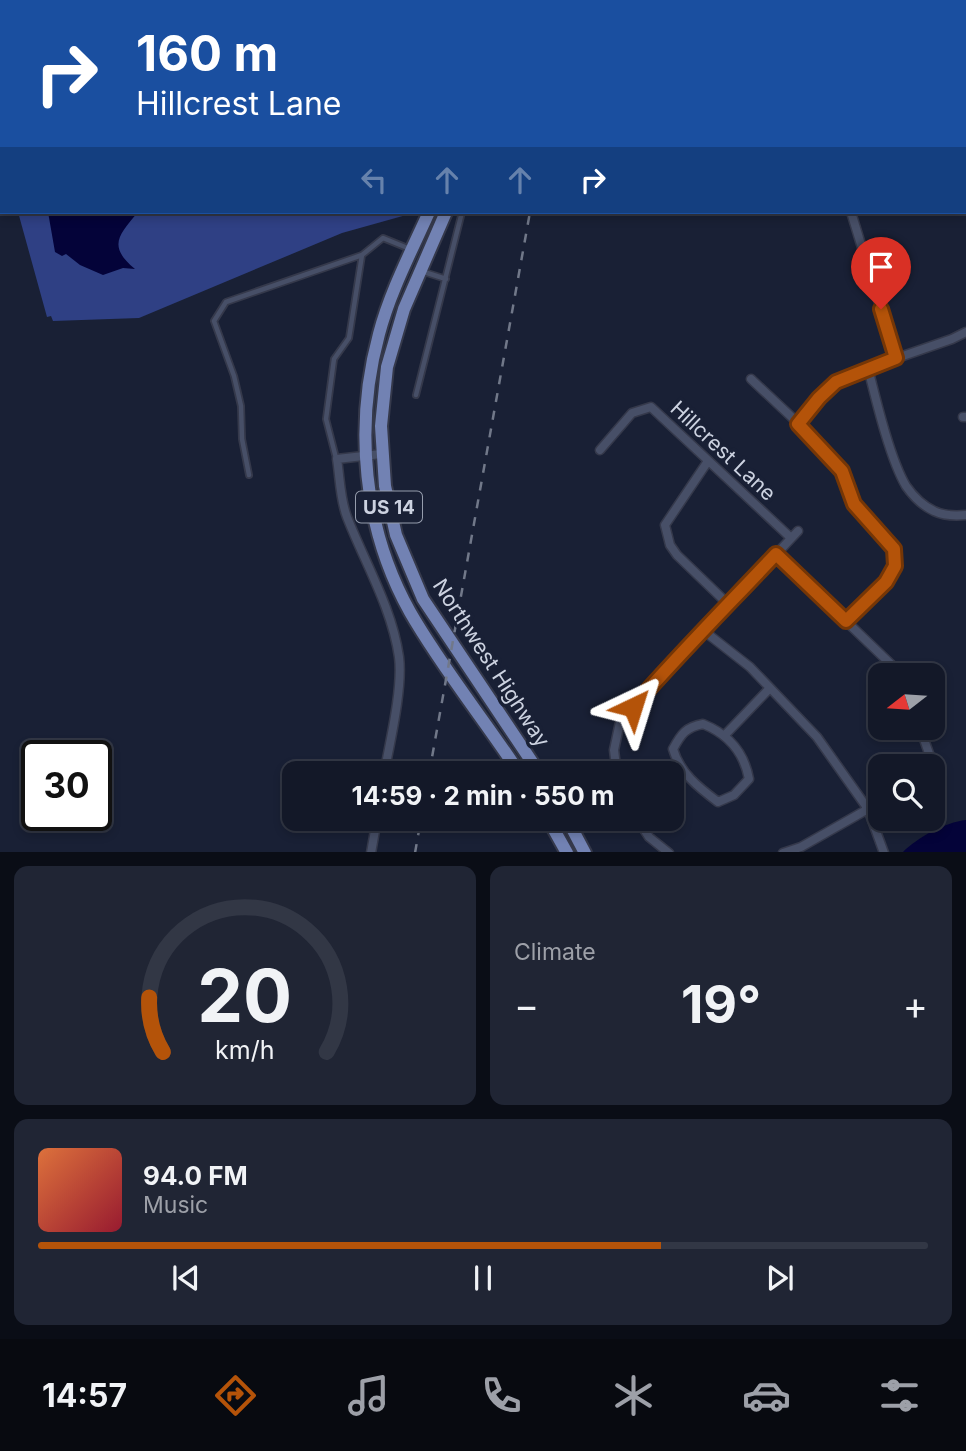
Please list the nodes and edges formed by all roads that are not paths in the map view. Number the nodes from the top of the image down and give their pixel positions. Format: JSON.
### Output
{"nodes":[{"id":1,"x":428,"y":214,"type":"edge"},
{"id":2,"x":445,"y":214,"type":"edge"},
{"id":3,"x":462,"y":214,"type":"edge"},
{"id":4,"x":851,"y":214,"type":"edge"},
{"id":5,"x":412,"y":250,"type":"junction"},
{"id":6,"x":362,"y":254,"type":"junction"},
{"id":7,"x":421,"y":271,"type":"junction"},
{"id":8,"x":446,"y":279,"type":"junction"},
{"id":9,"x":966,"y":332,"type":"edge"},
{"id":10,"x":896,"y":358,"type":"junction"},
{"id":11,"x":868,"y":368,"type":"junction"},
{"id":12,"x":751,"y":379,"type":"dead end"},
{"id":13,"x":416,"y":395,"type":"dead end"},
{"id":14,"x":798,"y":424,"type":"junction"},
{"id":15,"x":600,"y":450,"type":"dead end"},
{"id":16,"x":381,"y":454,"type":"junction"},
{"id":17,"x":366,"y":455,"type":"junction"},
{"id":18,"x":337,"y":459,"type":"junction"},
{"id":19,"x":708,"y":461,"type":"junction"},
{"id":20,"x":249,"y":475,"type":"dead end"},
{"id":21,"x":966,"y":515,"type":"edge"},
{"id":22,"x":798,"y":531,"type":"dead end"},
{"id":23,"x":791,"y":538,"type":"junction"},
{"id":24,"x":776,"y":554,"type":"junction"},
{"id":25,"x":729,"y":605,"type":"junction"},
{"id":26,"x":846,"y":621,"type":"junction"},
{"id":27,"x":704,"y":631,"type":"junction"},
{"id":28,"x":890,"y":663,"type":"edge"},
{"id":29,"x":770,"y":688,"type":"junction"},
{"id":30,"x":724,"y":736,"type":"junction"},
{"id":31,"x":386,"y":761,"type":"edge"},
{"id":32,"x":511,"y":761,"type":"edge"},
{"id":33,"x":531,"y":761,"type":"edge"},
{"id":34,"x":615,"y":761,"type":"edge"},
{"id":35,"x":868,"y":809,"type":"joint"},
{"id":36,"x":375,"y":831,"type":"edge"},
{"id":37,"x":555,"y":831,"type":"edge"},
{"id":38,"x":574,"y":831,"type":"edge"},
{"id":39,"x":645,"y":831,"type":"edge"},
{"id":40,"x":876,"y":831,"type":"edge"},
{"id":41,"x":371,"y":852,"type":"edge"},
{"id":42,"x":567,"y":852,"type":"edge"},
{"id":43,"x":585,"y":852,"type":"edge"},
{"id":44,"x":669,"y":852,"type":"edge"},
{"id":45,"x":783,"y":852,"type":"edge"},
{"id":46,"x":884,"y":852,"type":"edge"}],
"edges":[{"from":1,"to":5,"type":"main road","name":"Northwest Highway","number":"US 14"},
{"from":2,"to":7,"type":"main road","name":"Northwest Highway","number":"US 14"},
{"from":3,"to":8,"type":"lane"},
{"from":4,"to":10,"type":"street"},
{"from":5,"to":6,"type":"lane"},
{"from":5,"to":17,"type":"main road","name":"Northwest Highway","number":"US 14"},
{"from":6,"to":18,"type":"lane"},
{"from":6,"to":20,"type":"lane"},
{"from":7,"to":8,"type":"lane"},
{"from":7,"to":16,"type":"main road","name":"Northwest Highway","number":"US 14"},
{"from":8,"to":13,"type":"lane"},
{"from":9,"to":10,"type":"street"},
{"from":10,"to":11,"type":"street"},
{"from":11,"to":14,"type":"street"},
{"from":11,"to":21,"type":"street"},
{"from":12,"to":14,"type":"street"},
{"from":14,"to":26,"type":"street"},
{"from":15,"to":19,"type":"street","name":"Hillcrest Lane"},
{"from":16,"to":17,"type":"street"},
{"from":16,"to":33,"type":"main road","name":"Northwest Highway","number":"US 14"},
{"from":17,"to":18,"type":"street"},
{"from":17,"to":32,"type":"main road","name":"Northwest Highway","number":"US 14"},
{"from":18,"to":31,"type":"street"},
{"from":19,"to":23,"type":"street","name":"Hillcrest Lane"},
{"from":19,"to":25,"type":"street"},
{"from":22,"to":23,"type":"street"},
{"from":23,"to":24,"type":"street"},
{"from":24,"to":25,"type":"street"},
{"from":24,"to":26,"type":"street"},
{"from":25,"to":27,"type":"street"},
{"from":26,"to":28,"type":"street"},
{"from":27,"to":29,"type":"street"},
{"from":27,"to":34,"type":"street"},
{"from":29,"to":30,"type":"street"},
{"from":29,"to":35,"type":"street"},
{"from":30,"to":30,"type":"street"},
{"from":35,"to":45,"type":"street"},
{"from":36,"to":41,"type":"street"},
{"from":37,"to":42,"type":"main road"},
{"from":38,"to":43,"type":"main road"},
{"from":39,"to":44,"type":"street"},
{"from":40,"to":46,"type":"street"}]}
